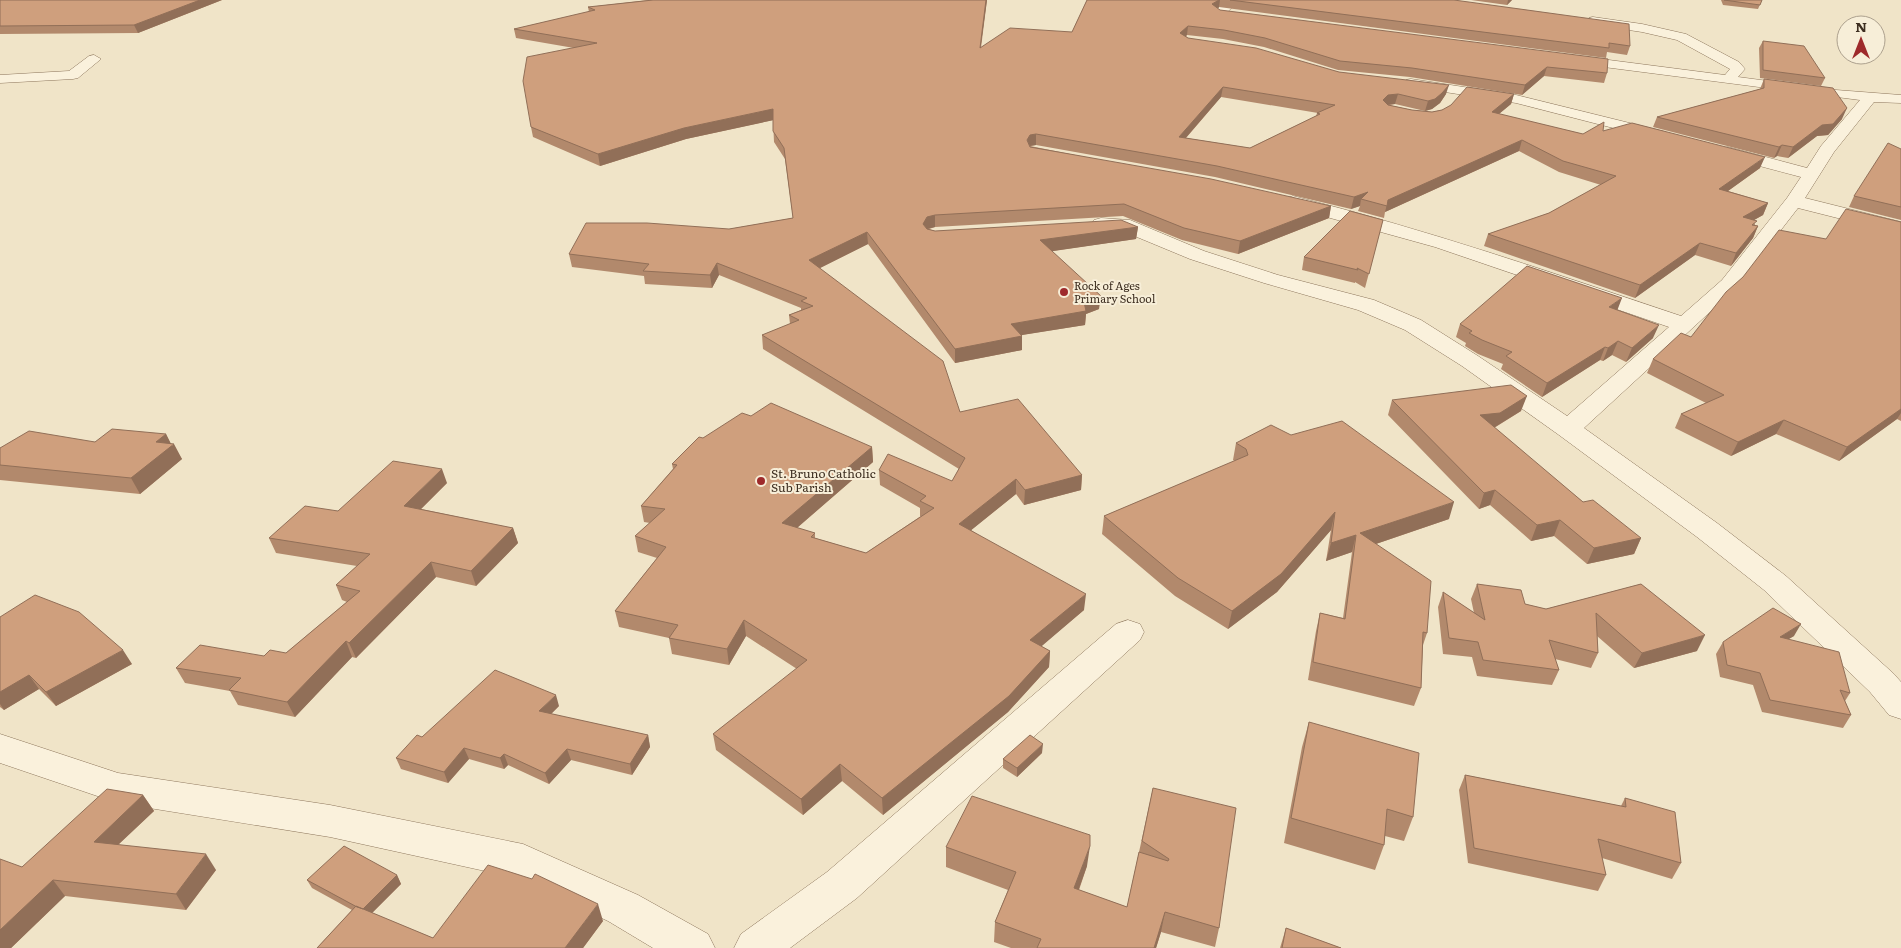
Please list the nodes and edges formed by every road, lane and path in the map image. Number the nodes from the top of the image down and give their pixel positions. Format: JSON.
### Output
{"nodes":[{"id":1,"x":1234,"y":0,"type":"edge"},
{"id":2,"x":1239,"y":16,"type":"edge"},
{"id":3,"x":1582,"y":20,"type":"edge"},
{"id":4,"x":1556,"y":57,"type":"edge"},
{"id":5,"x":94,"y":58,"type":"dead end"},
{"id":6,"x":0,"y":79,"type":"edge"},
{"id":7,"x":1728,"y":80,"type":"junction"},
{"id":8,"x":1395,"y":81,"type":"edge"},
{"id":9,"x":1460,"y":90,"type":"junction"},
{"id":10,"x":1873,"y":98,"type":"junction"},
{"id":11,"x":1901,"y":99,"type":"edge"},
{"id":12,"x":1449,"y":106,"type":"edge"},
{"id":13,"x":1676,"y":139,"type":"edge"},
{"id":14,"x":1713,"y":148,"type":"edge"},
{"id":15,"x":1811,"y":174,"type":"junction"},
{"id":16,"x":1278,"y":199,"type":"edge"},
{"id":17,"x":1794,"y":202,"type":"junction"},
{"id":18,"x":1078,"y":227,"type":"edge"},
{"id":19,"x":1901,"y":228,"type":"edge"},
{"id":20,"x":1685,"y":326,"type":"junction"},
{"id":21,"x":1568,"y":430,"type":"junction"},
{"id":22,"x":1128,"y":632,"type":"dead end"},
{"id":23,"x":1901,"y":706,"type":"edge"},
{"id":24,"x":0,"y":748,"type":"edge"},
{"id":25,"x":693,"y":948,"type":"edge"},
{"id":26,"x":756,"y":948,"type":"edge"}],
"edges":[{"from":1,"to":2,"type":"street"},
{"from":3,"to":7,"type":"street"},
{"from":4,"to":7,"type":"street"},
{"from":5,"to":6,"type":"street"},
{"from":7,"to":10,"type":"street"},
{"from":8,"to":9,"type":"street"},
{"from":9,"to":12,"type":"street"},
{"from":9,"to":13,"type":"street"},
{"from":10,"to":11,"type":"street"},
{"from":10,"to":15,"type":"street"},
{"from":14,"to":15,"type":"street"},
{"from":15,"to":17,"type":"street"},
{"from":16,"to":20,"type":"street"},
{"from":17,"to":19,"type":"street"},
{"from":17,"to":20,"type":"street"},
{"from":18,"to":21,"type":"street"},
{"from":20,"to":21,"type":"street"},
{"from":21,"to":23,"type":"street"},
{"from":22,"to":26,"type":"street"},
{"from":24,"to":25,"type":"street"}]}
